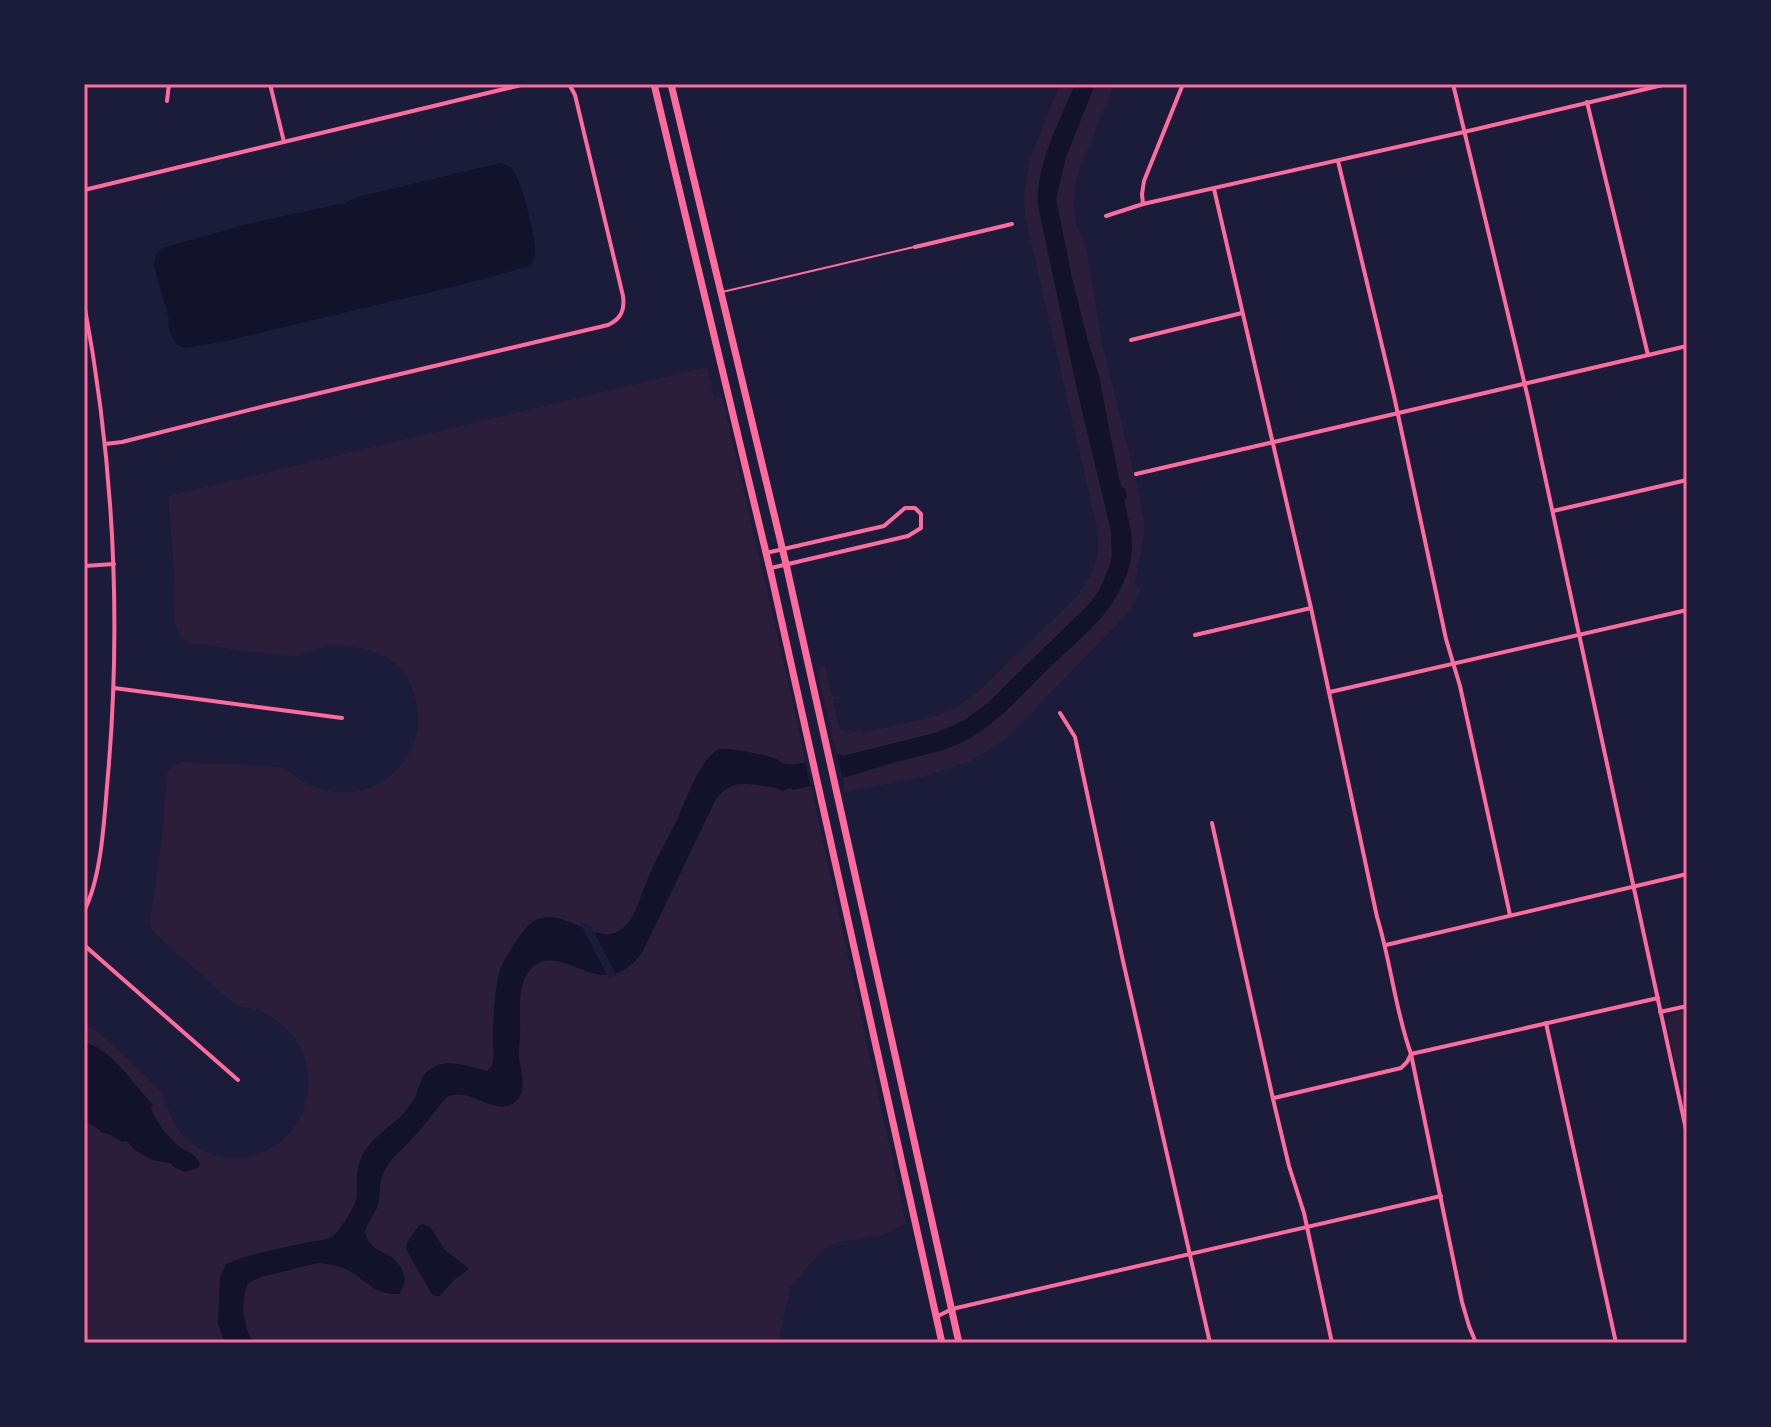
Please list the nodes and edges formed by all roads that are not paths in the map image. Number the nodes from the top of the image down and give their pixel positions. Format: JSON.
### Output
{"nodes":[{"id":1,"x":169,"y":84,"type":"edge"},
{"id":2,"x":270,"y":84,"type":"edge"},
{"id":3,"x":525,"y":84,"type":"edge"},
{"id":4,"x":569,"y":84,"type":"edge"},
{"id":5,"x":654,"y":84,"type":"edge"},
{"id":6,"x":671,"y":84,"type":"edge"},
{"id":7,"x":1183,"y":84,"type":"edge"},
{"id":8,"x":1453,"y":84,"type":"edge"},
{"id":9,"x":1667,"y":84,"type":"edge"},
{"id":10,"x":167,"y":101,"type":"dead end"},
{"id":11,"x":1587,"y":102,"type":"junction"},
{"id":12,"x":1464,"y":132,"type":"junction"},
{"id":13,"x":284,"y":142,"type":"junction"},
{"id":14,"x":1338,"y":161,"type":"junction"},
{"id":15,"x":1214,"y":189,"type":"junction"},
{"id":16,"x":84,"y":190,"type":"edge"},
{"id":17,"x":1143,"y":204,"type":"junction"},
{"id":18,"x":1106,"y":216,"type":"dead end"},
{"id":19,"x":1012,"y":224,"type":"dead end"},
{"id":20,"x":915,"y":247,"type":"joint"},
{"id":21,"x":721,"y":292,"type":"junction"},
{"id":22,"x":84,"y":303,"type":"edge"},
{"id":23,"x":1242,"y":313,"type":"junction"},
{"id":24,"x":1131,"y":340,"type":"dead end"},
{"id":25,"x":1687,"y":346,"type":"edge"},
{"id":26,"x":1648,"y":355,"type":"junction"},
{"id":27,"x":1524,"y":384,"type":"junction"},
{"id":28,"x":1398,"y":413,"type":"junction"},
{"id":29,"x":1274,"y":442,"type":"junction"},
{"id":30,"x":105,"y":444,"type":"junction"},
{"id":31,"x":1136,"y":474,"type":"dead end"},
{"id":32,"x":1687,"y":480,"type":"edge"},
{"id":33,"x":1553,"y":511,"type":"junction"},
{"id":34,"x":783,"y":549,"type":"junction"},
{"id":35,"x":766,"y":553,"type":"junction"},
{"id":36,"x":114,"y":564,"type":"junction"},
{"id":37,"x":786,"y":564,"type":"junction"},
{"id":38,"x":84,"y":566,"type":"edge"},
{"id":39,"x":770,"y":568,"type":"junction"},
{"id":40,"x":1311,"y":608,"type":"junction"},
{"id":41,"x":1687,"y":610,"type":"edge"},
{"id":42,"x":1195,"y":635,"type":"dead end"},
{"id":43,"x":1580,"y":635,"type":"junction"},
{"id":44,"x":1453,"y":665,"type":"junction"},
{"id":45,"x":114,"y":688,"type":"junction"},
{"id":46,"x":1330,"y":692,"type":"junction"},
{"id":47,"x":1060,"y":713,"type":"dead end"},
{"id":48,"x":342,"y":718,"type":"dead end"},
{"id":49,"x":1212,"y":823,"type":"dead end"},
{"id":50,"x":1687,"y":874,"type":"edge"},
{"id":51,"x":1634,"y":887,"type":"junction"},
{"id":52,"x":84,"y":911,"type":"edge"},
{"id":53,"x":1510,"y":915,"type":"junction"},
{"id":54,"x":84,"y":945,"type":"edge"},
{"id":55,"x":1386,"y":945,"type":"junction"},
{"id":56,"x":1658,"y":998,"type":"junction"},
{"id":57,"x":1687,"y":1006,"type":"edge"},
{"id":58,"x":1660,"y":1012,"type":"junction"},
{"id":59,"x":1546,"y":1023,"type":"junction"},
{"id":60,"x":1411,"y":1054,"type":"junction"},
{"id":61,"x":238,"y":1080,"type":"dead end"},
{"id":62,"x":1273,"y":1099,"type":"junction"},
{"id":63,"x":1687,"y":1134,"type":"edge"},
{"id":64,"x":1441,"y":1196,"type":"junction"},
{"id":65,"x":1307,"y":1227,"type":"junction"},
{"id":66,"x":1189,"y":1254,"type":"junction"},
{"id":67,"x":952,"y":1309,"type":"junction"},
{"id":68,"x":937,"y":1317,"type":"junction"},
{"id":69,"x":942,"y":1343,"type":"edge"},
{"id":70,"x":959,"y":1343,"type":"edge"},
{"id":71,"x":1210,"y":1343,"type":"edge"},
{"id":72,"x":1332,"y":1343,"type":"edge"},
{"id":73,"x":1476,"y":1343,"type":"edge"},
{"id":74,"x":1616,"y":1343,"type":"edge"}],
"edges":[{"from":1,"to":10,"type":"street"},
{"from":2,"to":13,"type":"street"},
{"from":3,"to":13,"type":"street"},
{"from":4,"to":30,"type":"street"},
{"from":5,"to":35,"type":"main road"},
{"from":6,"to":21,"type":"main road"},
{"from":7,"to":17,"type":"street"},
{"from":8,"to":12,"type":"street"},
{"from":9,"to":11,"type":"street"},
{"from":11,"to":12,"type":"street"},
{"from":11,"to":26,"type":"street"},
{"from":12,"to":14,"type":"street"},
{"from":12,"to":27,"type":"street"},
{"from":13,"to":16,"type":"street"},
{"from":14,"to":15,"type":"street"},
{"from":14,"to":28,"type":"street"},
{"from":15,"to":17,"type":"street"},
{"from":15,"to":23,"type":"street"},
{"from":17,"to":18,"type":"street"},
{"from":19,"to":20,"type":"street"},
{"from":20,"to":21,"type":"lane"},
{"from":21,"to":34,"type":"main road"},
{"from":22,"to":30,"type":"street"},
{"from":23,"to":24,"type":"street"},
{"from":23,"to":29,"type":"street"},
{"from":25,"to":26,"type":"street"},
{"from":26,"to":27,"type":"street"},
{"from":27,"to":28,"type":"street"},
{"from":27,"to":33,"type":"street"},
{"from":28,"to":29,"type":"street"},
{"from":28,"to":44,"type":"street"},
{"from":29,"to":31,"type":"street"},
{"from":29,"to":40,"type":"street"},
{"from":30,"to":36,"type":"street"},
{"from":32,"to":33,"type":"street"},
{"from":33,"to":43,"type":"street"},
{"from":34,"to":35,"type":"street"},
{"from":34,"to":37,"type":"main road"},
{"from":34,"to":37,"type":"street"},
{"from":35,"to":39,"type":"main road"},
{"from":36,"to":38,"type":"street"},
{"from":36,"to":45,"type":"street"},
{"from":37,"to":39,"type":"street"},
{"from":37,"to":67,"type":"main road"},
{"from":39,"to":68,"type":"main road"},
{"from":40,"to":42,"type":"street"},
{"from":40,"to":46,"type":"street"},
{"from":41,"to":43,"type":"street"},
{"from":43,"to":44,"type":"street"},
{"from":43,"to":51,"type":"street"},
{"from":44,"to":46,"type":"street"},
{"from":44,"to":53,"type":"street"},
{"from":45,"to":48,"type":"street"},
{"from":45,"to":52,"type":"street"},
{"from":46,"to":55,"type":"street"},
{"from":47,"to":66,"type":"street"},
{"from":49,"to":62,"type":"street"},
{"from":50,"to":51,"type":"street"},
{"from":51,"to":53,"type":"street"},
{"from":51,"to":56,"type":"street"},
{"from":53,"to":55,"type":"street"},
{"from":54,"to":61,"type":"street"},
{"from":55,"to":60,"type":"street"},
{"from":56,"to":58,"type":"street"},
{"from":56,"to":59,"type":"street"},
{"from":57,"to":58,"type":"street"},
{"from":58,"to":63,"type":"street"},
{"from":59,"to":60,"type":"street"},
{"from":59,"to":74,"type":"street"},
{"from":60,"to":62,"type":"street"},
{"from":60,"to":64,"type":"street"},
{"from":62,"to":65,"type":"street"},
{"from":64,"to":65,"type":"street"},
{"from":64,"to":73,"type":"street"},
{"from":65,"to":66,"type":"street"},
{"from":65,"to":72,"type":"street"},
{"from":66,"to":67,"type":"street"},
{"from":66,"to":71,"type":"street"},
{"from":67,"to":68,"type":"street"},
{"from":67,"to":70,"type":"main road"},
{"from":68,"to":69,"type":"main road"}]}
